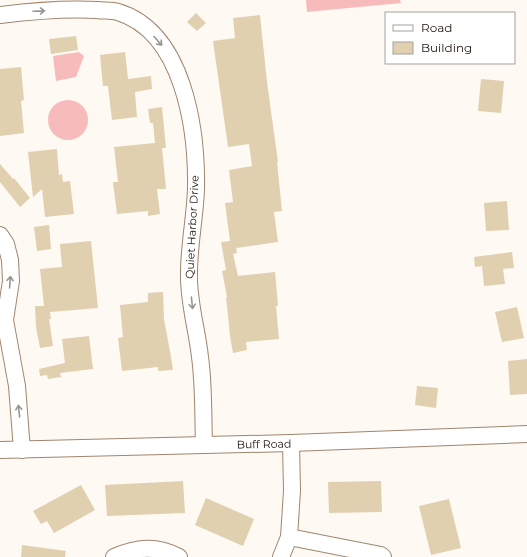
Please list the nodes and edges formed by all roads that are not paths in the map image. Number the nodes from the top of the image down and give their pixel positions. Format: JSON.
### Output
{"nodes":[{"id":1,"x":0,"y":15,"type":"edge"},
{"id":2,"x":0,"y":235,"type":"edge"},
{"id":3,"x":527,"y":434,"type":"edge"},
{"id":4,"x":291,"y":443,"type":"junction"},
{"id":5,"x":204,"y":445,"type":"junction"},
{"id":6,"x":0,"y":450,"type":"edge"},
{"id":7,"x":22,"y":450,"type":"junction"},
{"id":8,"x":289,"y":537,"type":"junction"},
{"id":9,"x":114,"y":557,"type":"edge"},
{"id":10,"x":179,"y":557,"type":"edge"},
{"id":11,"x":281,"y":557,"type":"edge"},
{"id":12,"x":383,"y":557,"type":"edge"}],
"edges":[{"from":1,"to":5,"type":"street","name":"Quiet Harbor Drive","one_way":true},
{"from":7,"to":2,"type":"street","one_way":true},
{"from":3,"to":4,"type":"street","name":"Buff Road"},
{"from":4,"to":5,"type":"street","name":"Buff Road"},
{"from":4,"to":8,"type":"street"},
{"from":5,"to":7,"type":"street","name":"Buff Road"},
{"from":6,"to":7,"type":"street","name":"Buff Road"},
{"from":8,"to":11,"type":"street"},
{"from":8,"to":12,"type":"street"},
{"from":9,"to":10,"type":"street"}]}
